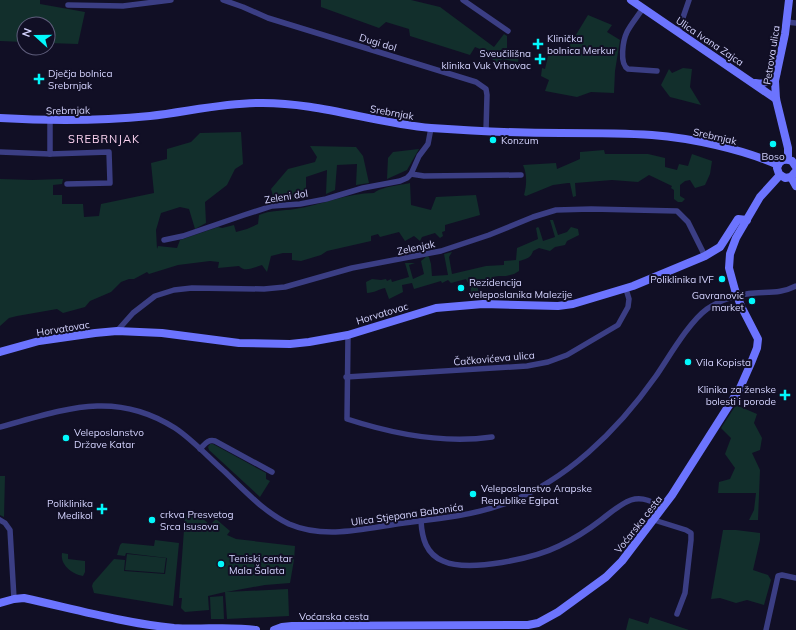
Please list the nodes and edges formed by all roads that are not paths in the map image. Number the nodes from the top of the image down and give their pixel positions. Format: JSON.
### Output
{"nodes":[{"id":1,"x":171,"y":0,"type":"edge"},
{"id":2,"x":223,"y":0,"type":"edge"},
{"id":3,"x":463,"y":0,"type":"edge"},
{"id":4,"x":631,"y":0,"type":"edge"},
{"id":5,"x":689,"y":0,"type":"edge"},
{"id":6,"x":790,"y":0,"type":"edge"},
{"id":7,"x":68,"y":5,"type":"dead end"},
{"id":8,"x":643,"y":8,"type":"junction"},
{"id":9,"x":786,"y":22,"type":"junction"},
{"id":10,"x":796,"y":23,"type":"edge"},
{"id":11,"x":508,"y":31,"type":"dead end"},
{"id":12,"x":678,"y":32,"type":"junction"},
{"id":13,"x":657,"y":71,"type":"dead end"},
{"id":14,"x":776,"y":74,"type":"junction"},
{"id":15,"x":752,"y":82,"type":"junction"},
{"id":16,"x":776,"y":99,"type":"junction"},
{"id":17,"x":0,"y":118,"type":"edge"},
{"id":18,"x":50,"y":120,"type":"junction"},
{"id":19,"x":430,"y":128,"type":"junction"},
{"id":20,"x":486,"y":131,"type":"junction"},
{"id":21,"x":0,"y":152,"type":"edge"},
{"id":22,"x":50,"y":154,"type":"junction"},
{"id":23,"x":788,"y":159,"type":"junction"},
{"id":24,"x":778,"y":165,"type":"junction"},
{"id":25,"x":796,"y":167,"type":"edge"},
{"id":26,"x":411,"y":174,"type":"junction"},
{"id":27,"x":794,"y":174,"type":"edge"},
{"id":28,"x":522,"y":175,"type":"dead end"},
{"id":29,"x":780,"y":175,"type":"junction"},
{"id":30,"x":66,"y":184,"type":"dead end"},
{"id":31,"x":796,"y":186,"type":"edge"},
{"id":32,"x":747,"y":220,"type":"junction"},
{"id":33,"x":164,"y":240,"type":"dead end"},
{"id":34,"x":705,"y":256,"type":"junction"},
{"id":35,"x":796,"y":286,"type":"edge"},
{"id":36,"x":626,"y":289,"type":"junction"},
{"id":37,"x":737,"y":296,"type":"junction"},
{"id":38,"x":116,"y":331,"type":"junction"},
{"id":39,"x":348,"y":334,"type":"junction"},
{"id":40,"x":0,"y":352,"type":"edge"},
{"id":41,"x":346,"y":377,"type":"junction"},
{"id":42,"x":0,"y":427,"type":"edge"},
{"id":43,"x":492,"y":437,"type":"dead end"},
{"id":44,"x":200,"y":449,"type":"junction"},
{"id":45,"x":272,"y":472,"type":"dead end"},
{"id":46,"x":662,"y":508,"type":"junction"},
{"id":47,"x":0,"y":520,"type":"edge"},
{"id":48,"x":654,"y":520,"type":"junction"},
{"id":49,"x":421,"y":521,"type":"junction"},
{"id":50,"x":796,"y":578,"type":"edge"},
{"id":51,"x":14,"y":599,"type":"junction"},
{"id":52,"x":0,"y":603,"type":"edge"},
{"id":53,"x":677,"y":614,"type":"dead end"},
{"id":54,"x":488,"y":628,"type":"edge"},
{"id":55,"x":256,"y":630,"type":"edge"},
{"id":56,"x":274,"y":630,"type":"edge"},
{"id":57,"x":766,"y":630,"type":"edge"}],
"edges":[{"from":1,"to":7,"type":"street"},
{"from":2,"to":20,"type":"street","name":"Dugi dol"},
{"from":3,"to":11,"type":"street"},
{"from":4,"to":8,"type":"street","name":"Ulica Ivana Zajca"},
{"from":5,"to":12,"type":"street"},
{"from":6,"to":9,"type":"street","name":"Petrova ulica"},
{"from":8,"to":12,"type":"street","name":"Ulica Ivana Zajca"},
{"from":8,"to":13,"type":"street"},
{"from":9,"to":10,"type":"street"},
{"from":9,"to":14,"type":"street","name":"Petrova ulica"},
{"from":12,"to":15,"type":"street","name":"Ulica Ivana Zajca"},
{"from":14,"to":15,"type":"street"},
{"from":14,"to":16,"type":"street","name":"Petrova ulica"},
{"from":15,"to":16,"type":"street","name":"Ulica Ivana Zajca"},
{"from":16,"to":23,"type":"street","name":"Petrova ulica"},
{"from":17,"to":18,"type":"street","name":"Srebrnjak"},
{"from":18,"to":19,"type":"street","name":"Srebrnjak"},
{"from":18,"to":22,"type":"street"},
{"from":19,"to":20,"type":"street","name":"Srebrnjak"},
{"from":19,"to":26,"type":"street"},
{"from":20,"to":24,"type":"street","name":"Srebrnjak"},
{"from":21,"to":22,"type":"street"},
{"from":22,"to":30,"type":"street"},
{"from":23,"to":24,"type":"street"},
{"from":23,"to":25,"type":"street"},
{"from":24,"to":29,"type":"street"},
{"from":26,"to":28,"type":"street"},
{"from":26,"to":33,"type":"street","name":"Zeleni dol"},
{"from":27,"to":29,"type":"street"},
{"from":27,"to":31,"type":"street"},
{"from":29,"to":32,"type":"street","name":"Voćarska cesta"},
{"from":32,"to":34,"type":"street","name":"Horvatovac"},
{"from":32,"to":37,"type":"street","name":"Voćarska cesta"},
{"from":34,"to":36,"type":"street","name":"Horvatovac"},
{"from":34,"to":38,"type":"street","name":"Zelenjak"},
{"from":35,"to":37,"type":"street","name":"Ulica Stjepana Babonića"},
{"from":36,"to":39,"type":"street","name":"Horvatovac"},
{"from":36,"to":41,"type":"street","name":"Čačkovićeva ulica"},
{"from":37,"to":46,"type":"street","name":"Voćarska cesta"},
{"from":37,"to":49,"type":"street","name":"Ulica Stjepana Babonića"},
{"from":38,"to":39,"type":"street","name":"Horvatovac"},
{"from":38,"to":40,"type":"street","name":"Horvatovac"},
{"from":39,"to":41,"type":"street"},
{"from":41,"to":43,"type":"street"},
{"from":42,"to":44,"type":"street","name":"Ulica Stjepana Babonića"},
{"from":44,"to":45,"type":"street"},
{"from":44,"to":49,"type":"street","name":"Ulica Stjepana Babonića"},
{"from":46,"to":48,"type":"street","name":"Voćarska cesta"},
{"from":46,"to":49,"type":"street"},
{"from":47,"to":51,"type":"street"},
{"from":48,"to":53,"type":"street"},
{"from":48,"to":54,"type":"street","name":"Voćarska cesta"},
{"from":50,"to":57,"type":"street"},
{"from":51,"to":52,"type":"street"},
{"from":51,"to":55,"type":"street"},
{"from":54,"to":56,"type":"street","name":"Voćarska cesta"}]}
